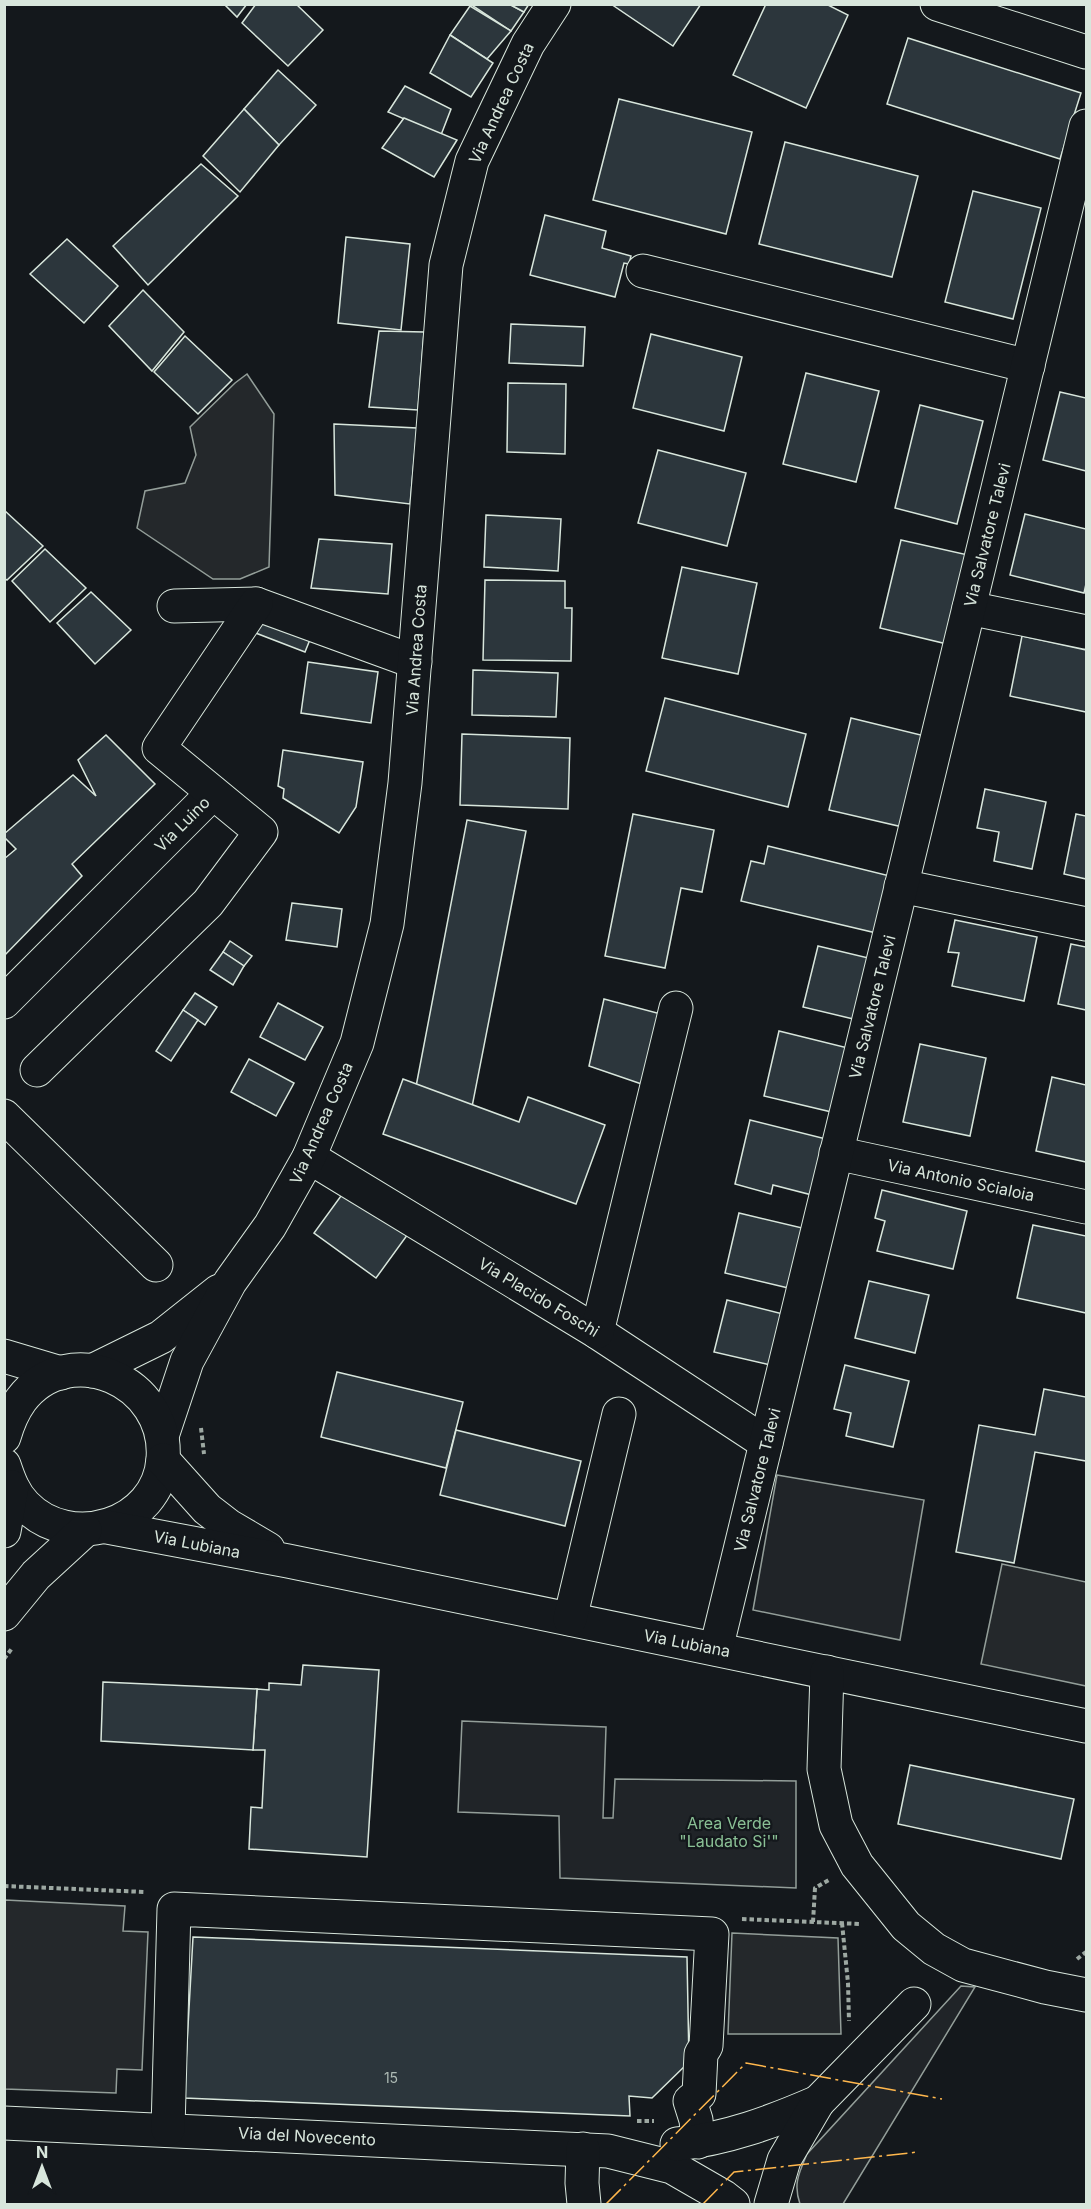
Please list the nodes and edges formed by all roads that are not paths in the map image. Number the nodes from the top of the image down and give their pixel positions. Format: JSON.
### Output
{"nodes":[{"id":1,"x":554,"y":4,"type":"edge"},
{"id":2,"x":937,"y":4,"type":"edge"},
{"id":3,"x":1086,"y":52,"type":"edge"},
{"id":4,"x":1086,"y":126,"type":"edge"},
{"id":5,"x":643,"y":271,"type":"dead end"},
{"id":6,"x":1028,"y":366,"type":"junction"},
{"id":7,"x":256,"y":604,"type":"junction"},
{"id":8,"x":174,"y":606,"type":"dead end"},
{"id":9,"x":969,"y":608,"type":"junction"},
{"id":10,"x":1086,"y":632,"type":"edge"},
{"id":11,"x":415,"y":662,"type":"junction"},
{"id":12,"x":213,"y":793,"type":"junction"},
{"id":13,"x":901,"y":885,"type":"junction"},
{"id":14,"x":1086,"y":924,"type":"edge"},
{"id":15,"x":4,"y":1002,"type":"edge"},
{"id":16,"x":676,"y":1008,"type":"dead end"},
{"id":17,"x":37,"y":1070,"type":"dead end"},
{"id":18,"x":4,"y":1116,"type":"edge"},
{"id":19,"x":836,"y":1153,"type":"junction"},
{"id":20,"x":309,"y":1157,"type":"junction"},
{"id":21,"x":1086,"y":1207,"type":"edge"},
{"id":22,"x":156,"y":1265,"type":"dead end"},
{"id":23,"x":230,"y":1282,"type":"junction"},
{"id":24,"x":597,"y":1332,"type":"junction"},
{"id":25,"x":4,"y":1356,"type":"edge"},
{"id":26,"x":77,"y":1372,"type":"junction"},
{"id":27,"x":619,"y":1414,"type":"dead end"},
{"id":28,"x":4,"y":1437,"type":"edge"},
{"id":29,"x":766,"y":1443,"type":"junction"},
{"id":30,"x":163,"y":1448,"type":"junction"},
{"id":31,"x":8,"y":1476,"type":"edge"},
{"id":32,"x":96,"y":1529,"type":"junction"},
{"id":33,"x":4,"y":1531,"type":"edge"},
{"id":34,"x":288,"y":1561,"type":"junction"},
{"id":35,"x":4,"y":1614,"type":"edge"},
{"id":36,"x":570,"y":1619,"type":"junction"},
{"id":37,"x":716,"y":1649,"type":"junction"},
{"id":38,"x":827,"y":1672,"type":"junction"},
{"id":39,"x":1086,"y":1726,"type":"edge"},
{"id":40,"x":1086,"y":1995,"type":"edge"},
{"id":41,"x":914,"y":2004,"type":"dead end"},
{"id":42,"x":818,"y":2102,"type":"junction"},
{"id":43,"x":4,"y":2123,"type":"edge"},
{"id":44,"x":168,"y":2129,"type":"junction"},
{"id":45,"x":697,"y":2131,"type":"junction"},
{"id":46,"x":596,"y":2150,"type":"junction"},
{"id":47,"x":584,"y":2205,"type":"edge"},
{"id":48,"x":733,"y":2205,"type":"edge"},
{"id":49,"x":771,"y":2205,"type":"edge"}],
"edges":[{"from":1,"to":11,"type":"street","name":"Via Andrea Costa"},
{"from":2,"to":3,"type":"street"},
{"from":4,"to":6,"type":"street","name":"Via Salvatore Talevi"},
{"from":5,"to":6,"type":"street"},
{"from":6,"to":9,"type":"street","name":"Via Salvatore Talevi"},
{"from":7,"to":8,"type":"street"},
{"from":7,"to":11,"type":"street"},
{"from":7,"to":12,"type":"street","name":"Via Luino"},
{"from":9,"to":10,"type":"street"},
{"from":9,"to":13,"type":"street","name":"Via Salvatore Talevi"},
{"from":11,"to":20,"type":"street","name":"Via Andrea Costa"},
{"from":12,"to":15,"type":"street","name":"Via Luino"},
{"from":12,"to":17,"type":"street"},
{"from":13,"to":14,"type":"street"},
{"from":13,"to":19,"type":"street","name":"Via Salvatore Talevi"},
{"from":16,"to":24,"type":"street"},
{"from":18,"to":22,"type":"street"},
{"from":19,"to":21,"type":"street","name":"Via Antonio Scialoia"},
{"from":19,"to":29,"type":"street","name":"Via Salvatore Talevi"},
{"from":20,"to":23,"type":"street","name":"Via Andrea Costa"},
{"from":20,"to":24,"type":"street","name":"Via Placido Foschi"},
{"from":23,"to":26,"type":"street","name":"Via Andrea Costa"},
{"from":23,"to":30,"type":"street","name":"Via Andrea Costa"},
{"from":24,"to":29,"type":"street","name":"Via Placido Foschi"},
{"from":25,"to":26,"type":"street"},
{"from":26,"to":28,"type":"street","name":"Via Andrea Costa"},
{"from":26,"to":30,"type":"street"},
{"from":27,"to":36,"type":"street"},
{"from":29,"to":37,"type":"street","name":"Via Salvatore Talevi"},
{"from":30,"to":32,"type":"street","name":"Via Andrea Costa"},
{"from":30,"to":34,"type":"street","name":"Via Lubiana"},
{"from":31,"to":32,"type":"street","name":"Via Lubiana"},
{"from":31,"to":33,"type":"street"},
{"from":32,"to":34,"type":"street","name":"Via Lubiana"},
{"from":32,"to":35,"type":"street","name":"Via Andrea Costa"},
{"from":34,"to":36,"type":"street","name":"Via Lubiana"},
{"from":36,"to":37,"type":"street","name":"Via Lubiana"},
{"from":37,"to":38,"type":"street","name":"Via Lubiana"},
{"from":38,"to":39,"type":"street","name":"Via Lubiana"},
{"from":38,"to":40,"type":"street"},
{"from":41,"to":42,"type":"street","name":"Via del Novecento"},
{"from":42,"to":45,"type":"street","name":"Via del Novecento"},
{"from":42,"to":49,"type":"street","name":"Via del Novecento"},
{"from":43,"to":44,"type":"street","name":"Via del Novecento"},
{"from":44,"to":45,"type":"street"},
{"from":44,"to":46,"type":"street","name":"Via del Novecento"},
{"from":45,"to":46,"type":"street","name":"Via del Novecento"},
{"from":46,"to":47,"type":"street"},
{"from":46,"to":48,"type":"street","name":"Via del Novecento"}]}
